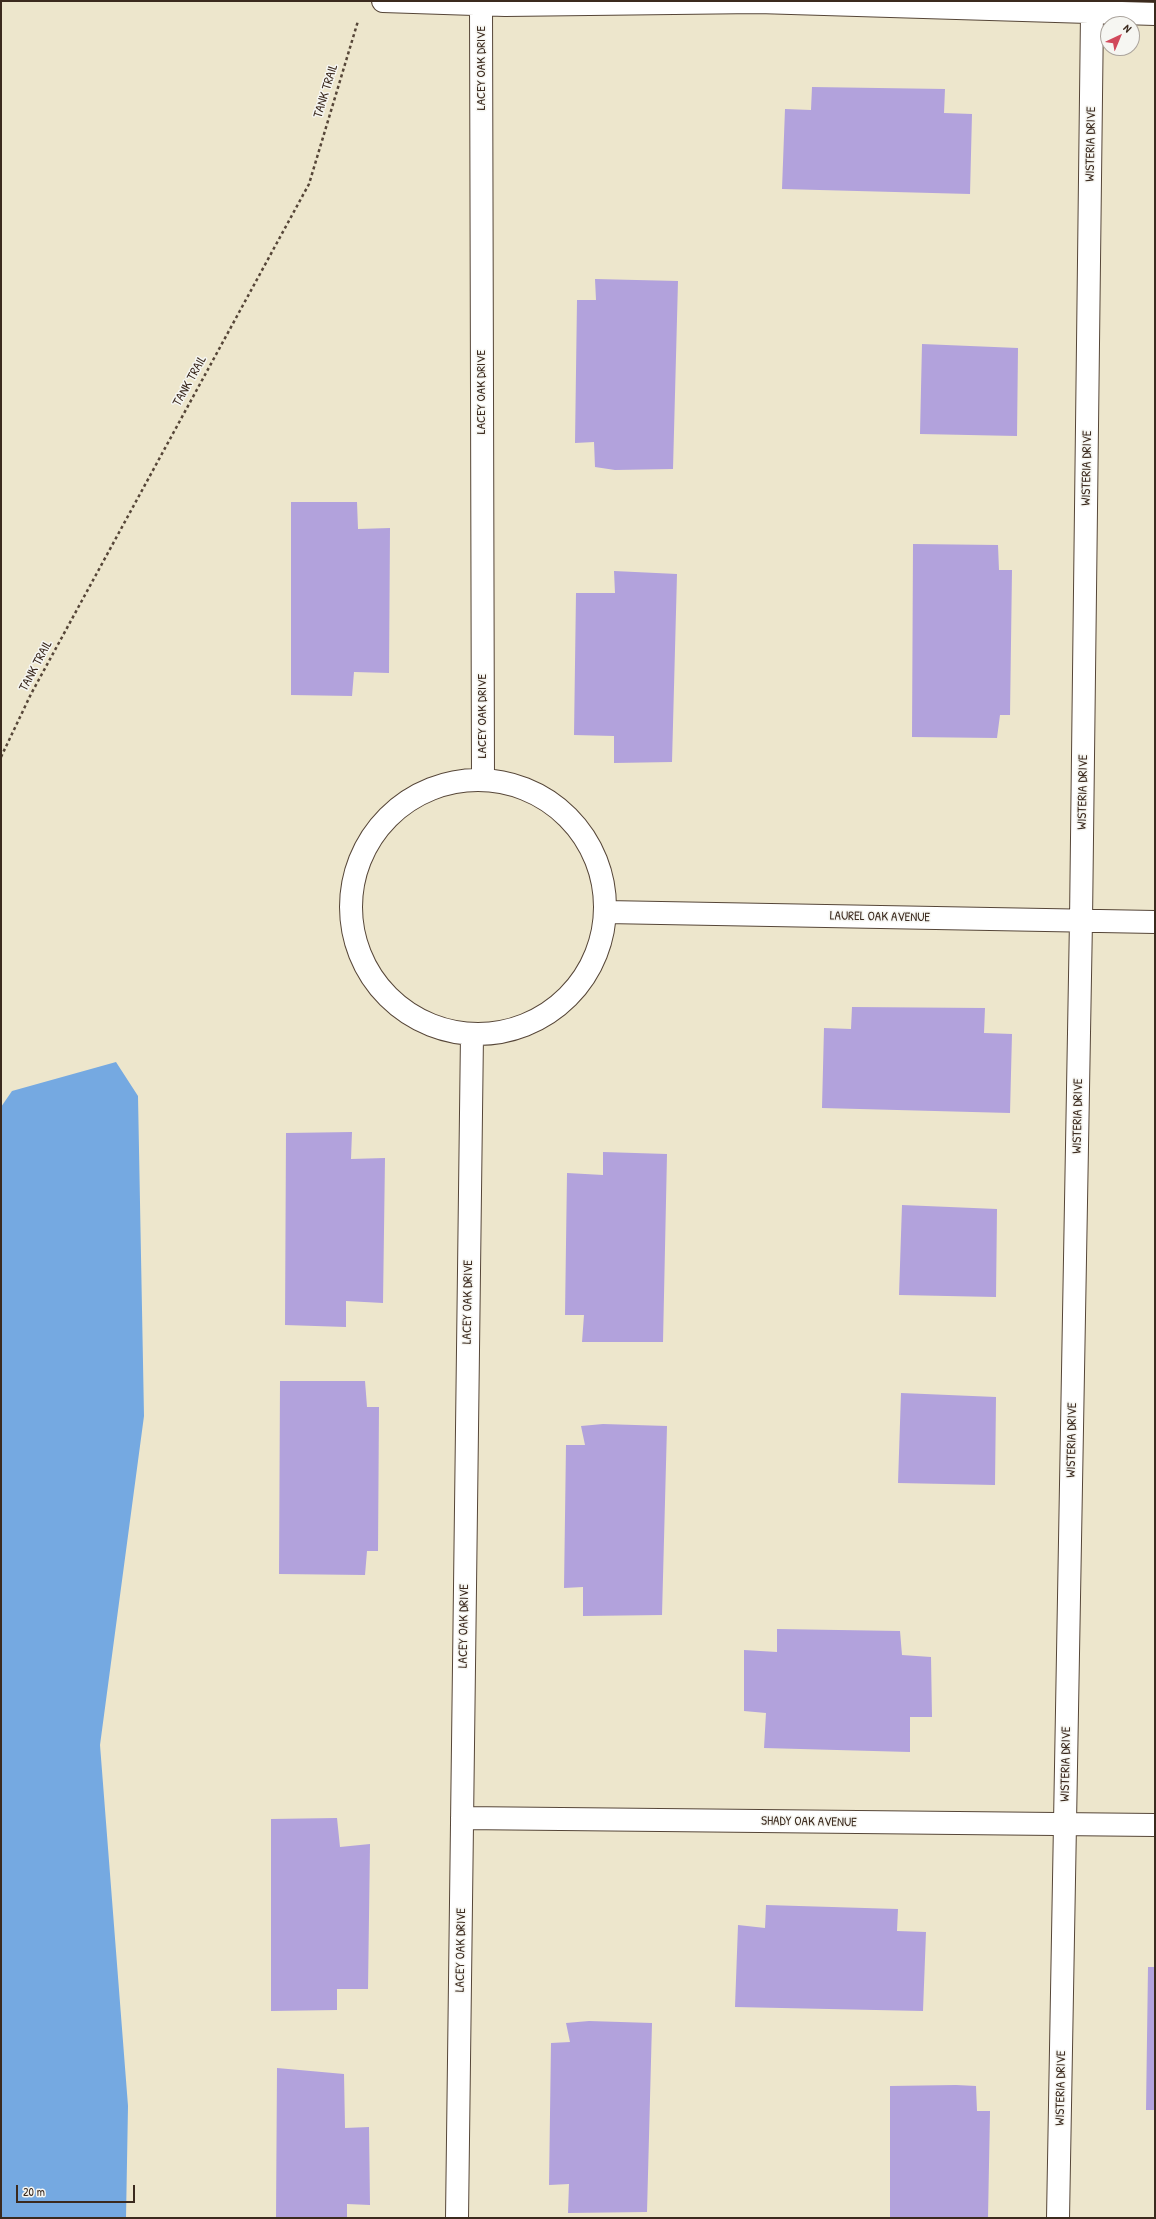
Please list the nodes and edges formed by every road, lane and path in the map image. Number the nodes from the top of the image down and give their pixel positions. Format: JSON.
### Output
{"nodes":[{"id":1,"x":382,"y":1,"type":"edge"},
{"id":2,"x":481,"y":5,"type":"junction"},
{"id":3,"x":1092,"y":14,"type":"junction"},
{"id":4,"x":1155,"y":14,"type":"edge"},
{"id":5,"x":359,"y":16,"type":"dead end"},
{"id":6,"x":1,"y":757,"type":"edge"},
{"id":7,"x":483,"y":780,"type":"junction"},
{"id":8,"x":606,"y":912,"type":"junction"},
{"id":9,"x":1081,"y":920,"type":"junction"},
{"id":10,"x":1155,"y":922,"type":"edge"},
{"id":11,"x":472,"y":1034,"type":"junction"},
{"id":12,"x":462,"y":1818,"type":"junction"},
{"id":13,"x":1065,"y":1824,"type":"junction"},
{"id":14,"x":1155,"y":1826,"type":"edge"},
{"id":15,"x":457,"y":2218,"type":"edge"},
{"id":16,"x":1058,"y":2218,"type":"edge"}],
"edges":[{"from":1,"to":2,"type":"street"},
{"from":2,"to":3,"type":"street"},
{"from":2,"to":7,"type":"street","name":"LACEY OAK DRIVE"},
{"from":3,"to":4,"type":"street"},
{"from":3,"to":9,"type":"street","name":"WISTERIA DRIVE"},
{"from":5,"to":6,"type":"path","name":"TANK TRAIL"},
{"from":7,"to":8,"type":"street"},
{"from":7,"to":11,"type":"street"},
{"from":8,"to":9,"type":"street","name":"LAUREL OAK AVENUE"},
{"from":8,"to":11,"type":"street"},
{"from":9,"to":10,"type":"street","name":"LAUREL OAK AVENUE"},
{"from":9,"to":13,"type":"street","name":"WISTERIA DRIVE"},
{"from":11,"to":12,"type":"street","name":"LACEY OAK DRIVE"},
{"from":12,"to":13,"type":"street","name":"SHADY OAK AVENUE"},
{"from":12,"to":15,"type":"street","name":"LACEY OAK DRIVE"},
{"from":13,"to":14,"type":"street","name":"SHADY OAK AVENUE"},
{"from":13,"to":16,"type":"street","name":"WISTERIA DRIVE"}]}
